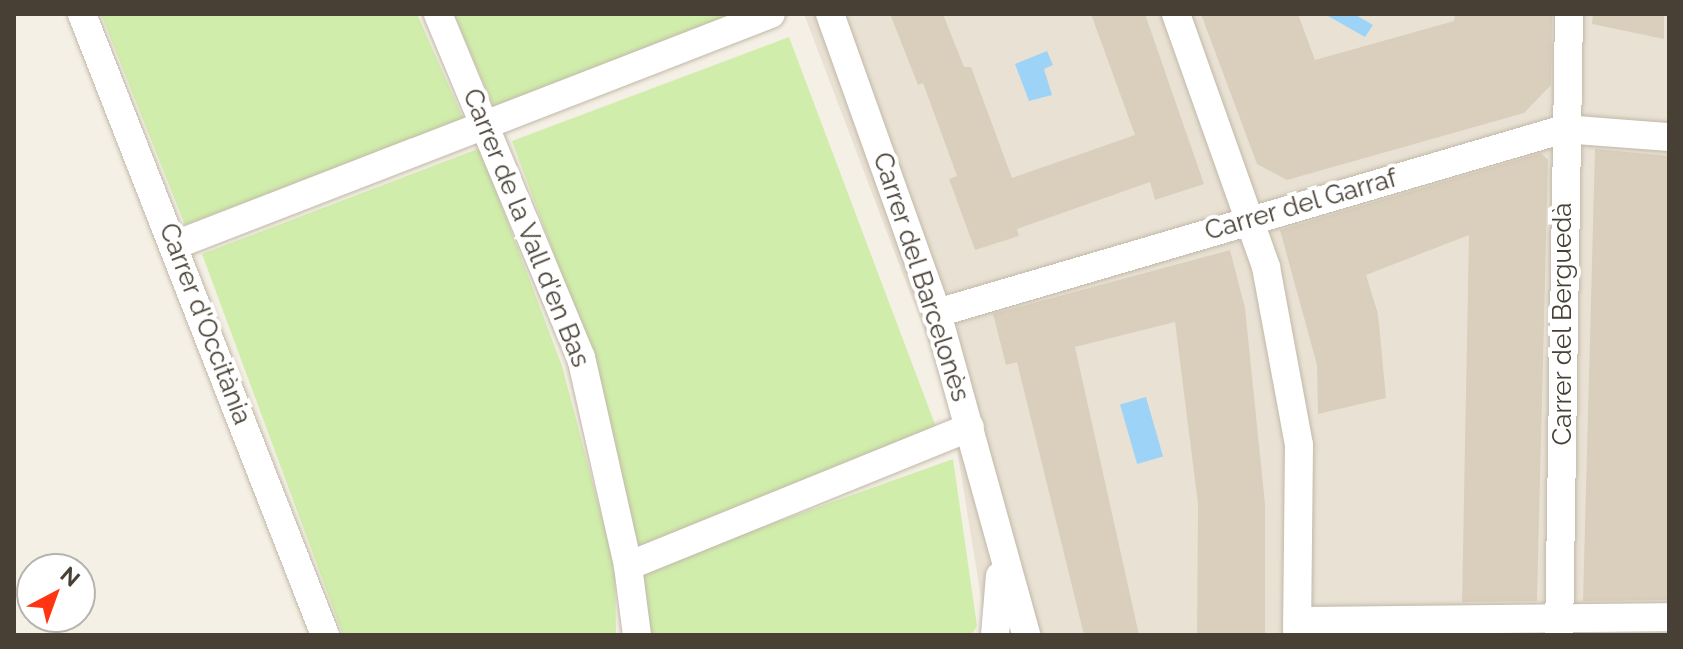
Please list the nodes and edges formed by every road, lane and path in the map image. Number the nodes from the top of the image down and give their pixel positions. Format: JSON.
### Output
{"nodes":[{"id":1,"x":82,"y":14,"type":"edge"},
{"id":2,"x":438,"y":14,"type":"edge"},
{"id":3,"x":771,"y":14,"type":"edge"},
{"id":4,"x":830,"y":14,"type":"edge"},
{"id":5,"x":1176,"y":14,"type":"edge"},
{"id":6,"x":1569,"y":14,"type":"edge"},
{"id":7,"x":487,"y":126,"type":"junction"},
{"id":8,"x":1564,"y":129,"type":"junction"},
{"id":9,"x":1669,"y":137,"type":"edge"},
{"id":10,"x":1250,"y":218,"type":"junction"},
{"id":11,"x":175,"y":245,"type":"junction"},
{"id":12,"x":937,"y":313,"type":"junction"},
{"id":13,"x":970,"y":427,"type":"junction"},
{"id":14,"x":1001,"y":543,"type":"junction"},
{"id":15,"x":628,"y":566,"type":"junction"},
{"id":16,"x":1669,"y":617,"type":"edge"},
{"id":17,"x":1559,"y":625,"type":"edge"},
{"id":18,"x":1297,"y":628,"type":"edge"},
{"id":19,"x":325,"y":635,"type":"edge"},
{"id":20,"x":637,"y":635,"type":"edge"},
{"id":21,"x":995,"y":635,"type":"edge"},
{"id":22,"x":1026,"y":635,"type":"edge"}],
"edges":[{"from":1,"to":11,"type":"street","name":"Carrer d'Occitània"},
{"from":2,"to":7,"type":"street","name":"Carrer de la Vall d'en Bas"},
{"from":3,"to":7,"type":"street"},
{"from":4,"to":12,"type":"street","name":"Carrer del Barcelonès"},
{"from":5,"to":10,"type":"street"},
{"from":6,"to":8,"type":"street","name":"Carrer del Berguedà"},
{"from":7,"to":11,"type":"street"},
{"from":7,"to":15,"type":"street","name":"Carrer de la Vall d'en Bas"},
{"from":8,"to":9,"type":"street","name":"Carrer del Garraf"},
{"from":8,"to":10,"type":"street","name":"Carrer del Garraf"},
{"from":8,"to":17,"type":"street","name":"Carrer del Berguedà"},
{"from":10,"to":12,"type":"street","name":"Carrer del Garraf"},
{"from":10,"to":18,"type":"street"},
{"from":11,"to":19,"type":"street","name":"Carrer d'Occitània"},
{"from":12,"to":13,"type":"street","name":"Carrer del Barcelonès"},
{"from":13,"to":14,"type":"street","name":"Carrer del Barcelonès"},
{"from":13,"to":15,"type":"street"},
{"from":14,"to":21,"type":"street","name":"Carrer del Barcelonès"},
{"from":14,"to":22,"type":"street","name":"Carrer del Barcelonès"},
{"from":15,"to":20,"type":"street","name":"Carrer de la Vall d'en Bas"},
{"from":16,"to":17,"type":"street"},
{"from":17,"to":18,"type":"street"}]}
